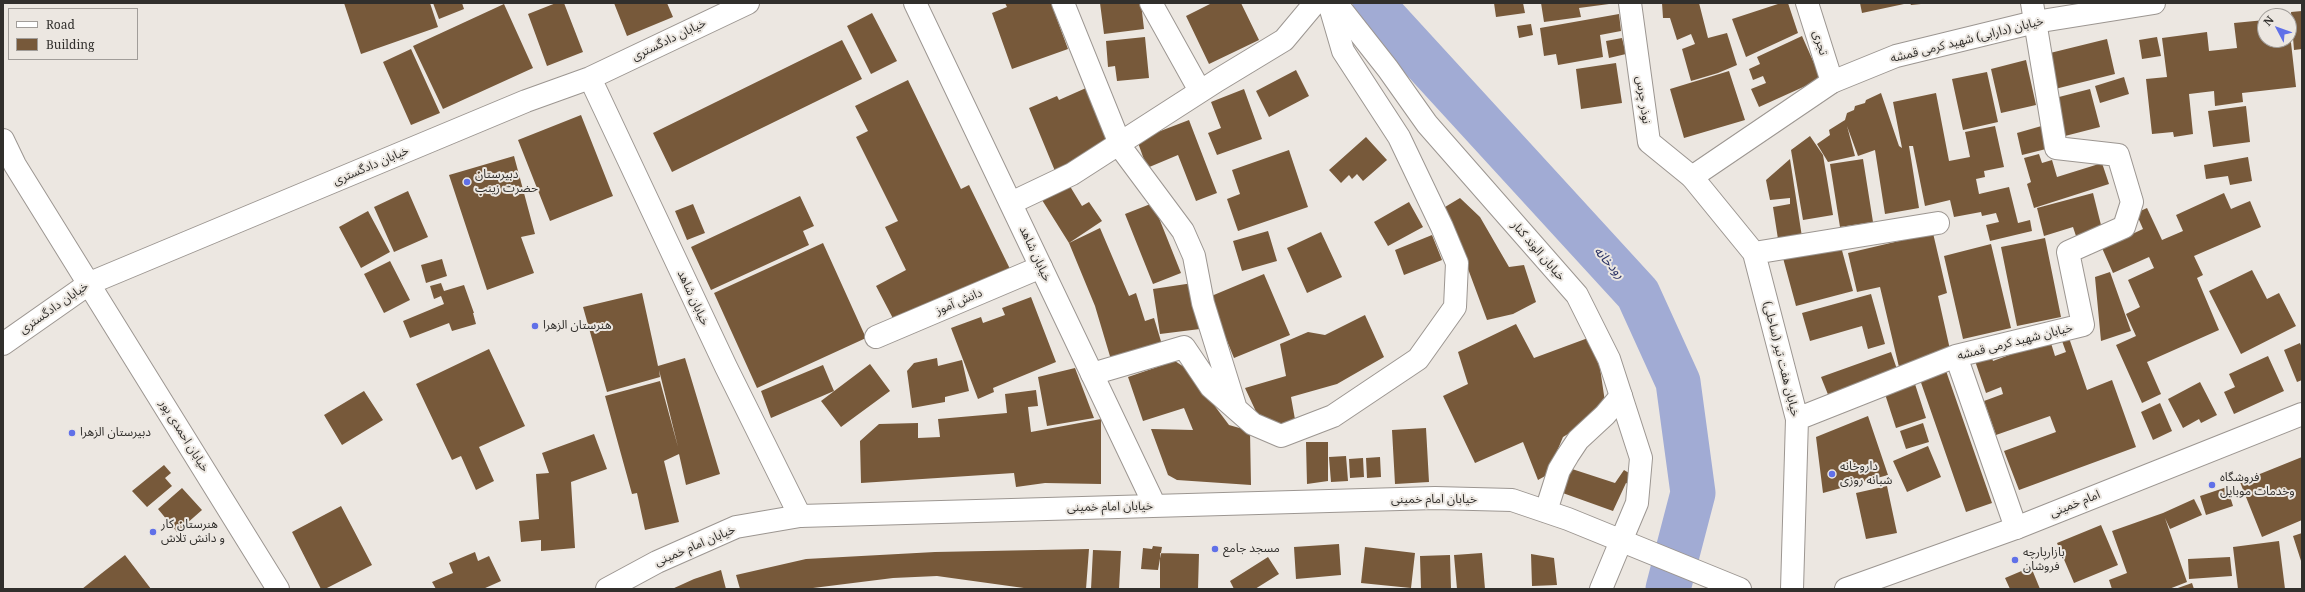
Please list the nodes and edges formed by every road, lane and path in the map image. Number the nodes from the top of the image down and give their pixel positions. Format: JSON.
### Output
{"nodes":[{"id":1,"x":748,"y":3,"type":"edge"},
{"id":2,"x":915,"y":3,"type":"edge"},
{"id":3,"x":1063,"y":3,"type":"edge"},
{"id":4,"x":1151,"y":3,"type":"edge"},
{"id":5,"x":1316,"y":3,"type":"edge"},
{"id":6,"x":1329,"y":3,"type":"edge"},
{"id":7,"x":1336,"y":3,"type":"edge"},
{"id":8,"x":1630,"y":3,"type":"edge"},
{"id":9,"x":1808,"y":3,"type":"edge"},
{"id":10,"x":2154,"y":3,"type":"edge"},
{"id":11,"x":2033,"y":12,"type":"edge"},
{"id":12,"x":590,"y":78,"type":"junction"},
{"id":13,"x":1832,"y":82,"type":"junction"},
{"id":14,"x":1200,"y":91,"type":"junction"},
{"id":15,"x":3,"y":140,"type":"edge"},
{"id":16,"x":1119,"y":144,"type":"junction"},
{"id":17,"x":1692,"y":177,"type":"junction"},
{"id":18,"x":1011,"y":203,"type":"junction"},
{"id":19,"x":1938,"y":223,"type":"dead end"},
{"id":20,"x":1754,"y":253,"type":"junction"},
{"id":21,"x":1041,"y":267,"type":"junction"},
{"id":22,"x":90,"y":283,"type":"junction"},
{"id":23,"x":876,"y":337,"type":"dead end"},
{"id":24,"x":3,"y":344,"type":"edge"},
{"id":25,"x":1956,"y":356,"type":"junction"},
{"id":26,"x":1092,"y":374,"type":"junction"},
{"id":27,"x":1621,"y":396,"type":"junction"},
{"id":28,"x":1236,"y":409,"type":"junction"},
{"id":29,"x":2302,"y":414,"type":"edge"},
{"id":30,"x":1797,"y":419,"type":"junction"},
{"id":31,"x":1155,"y":506,"type":"junction"},
{"id":32,"x":1546,"y":511,"type":"junction"},
{"id":33,"x":800,"y":516,"type":"junction"},
{"id":34,"x":2016,"y":528,"type":"junction"},
{"id":35,"x":1621,"y":541,"type":"junction"},
{"id":36,"x":1732,"y":586,"type":"edge"},
{"id":37,"x":278,"y":589,"type":"edge"},
{"id":38,"x":607,"y":589,"type":"edge"},
{"id":39,"x":1601,"y":589,"type":"edge"},
{"id":40,"x":1792,"y":589,"type":"edge"},
{"id":41,"x":1846,"y":589,"type":"edge"}],
"edges":[{"from":1,"to":12,"type":"street","name":"خیابان دادگستری"},
{"from":2,"to":18,"type":"street","name":"خیابان شاهد"},
{"from":3,"to":16,"type":"street"},
{"from":4,"to":14,"type":"street"},
{"from":5,"to":14,"type":"street"},
{"from":6,"to":28,"type":"street"},
{"from":7,"to":27,"type":"street","name":"خیابان الوند کنار"},
{"from":8,"to":17,"type":"street","name":"نوذر چرس"},
{"from":9,"to":13,"type":"street","name":"تجری"},
{"from":10,"to":11,"type":"street","name":"خیابان (دارابی) شهید کرمی قمشه"},
{"from":11,"to":13,"type":"street","name":"خیابان (دارابی) شهید کرمی قمشه"},
{"from":11,"to":25,"type":"street","name":"خیابان شهید کرمی قمشه"},
{"from":12,"to":22,"type":"street","name":"خیابان دادگستری"},
{"from":12,"to":33,"type":"street","name":"خیابان شاهد"},
{"from":13,"to":17,"type":"street","name":"خیابان (دارابی) شهید کرمی قمشه"},
{"from":14,"to":16,"type":"street"},
{"from":15,"to":22,"type":"street","name":"خیابان احمدی پور"},
{"from":16,"to":18,"type":"street"},
{"from":16,"to":28,"type":"street"},
{"from":17,"to":20,"type":"street","name":"خیابان هفت تیر (ساحلی)"},
{"from":18,"to":21,"type":"street","name":"خیابان شاهد"},
{"from":19,"to":20,"type":"street"},
{"from":20,"to":30,"type":"street","name":"خیابان هفت تیر (ساحلی)"},
{"from":21,"to":23,"type":"street","name":"دانش آموز"},
{"from":21,"to":26,"type":"street","name":"خیابان شاهد"},
{"from":22,"to":24,"type":"street","name":"خیابان دادگستری"},
{"from":22,"to":37,"type":"street","name":"خیابان احمدی پور"},
{"from":25,"to":30,"type":"street","name":"خیابان شهید کرمی قمشه"},
{"from":25,"to":34,"type":"street"},
{"from":26,"to":28,"type":"street"},
{"from":26,"to":31,"type":"street","name":"خیابان شاهد"},
{"from":27,"to":32,"type":"street"},
{"from":27,"to":35,"type":"street","name":"خیابان الوند کنار"},
{"from":29,"to":34,"type":"street","name":"امام خمینی"},
{"from":30,"to":40,"type":"street","name":"خیابان هفت تیر (ساحلی)"},
{"from":31,"to":32,"type":"street","name":"خیابان امام خمینی"},
{"from":31,"to":33,"type":"street","name":"خیابان امام خمینی"},
{"from":32,"to":35,"type":"street","name":"خیابان امام خمینی"},
{"from":33,"to":38,"type":"street","name":"خیابان امام خمینی"},
{"from":34,"to":41,"type":"street","name":"امام خمینی"},
{"from":35,"to":36,"type":"street","name":"خیابان امام خمینی"},
{"from":35,"to":39,"type":"street","name":"خیابان الوند کنار"}]}
